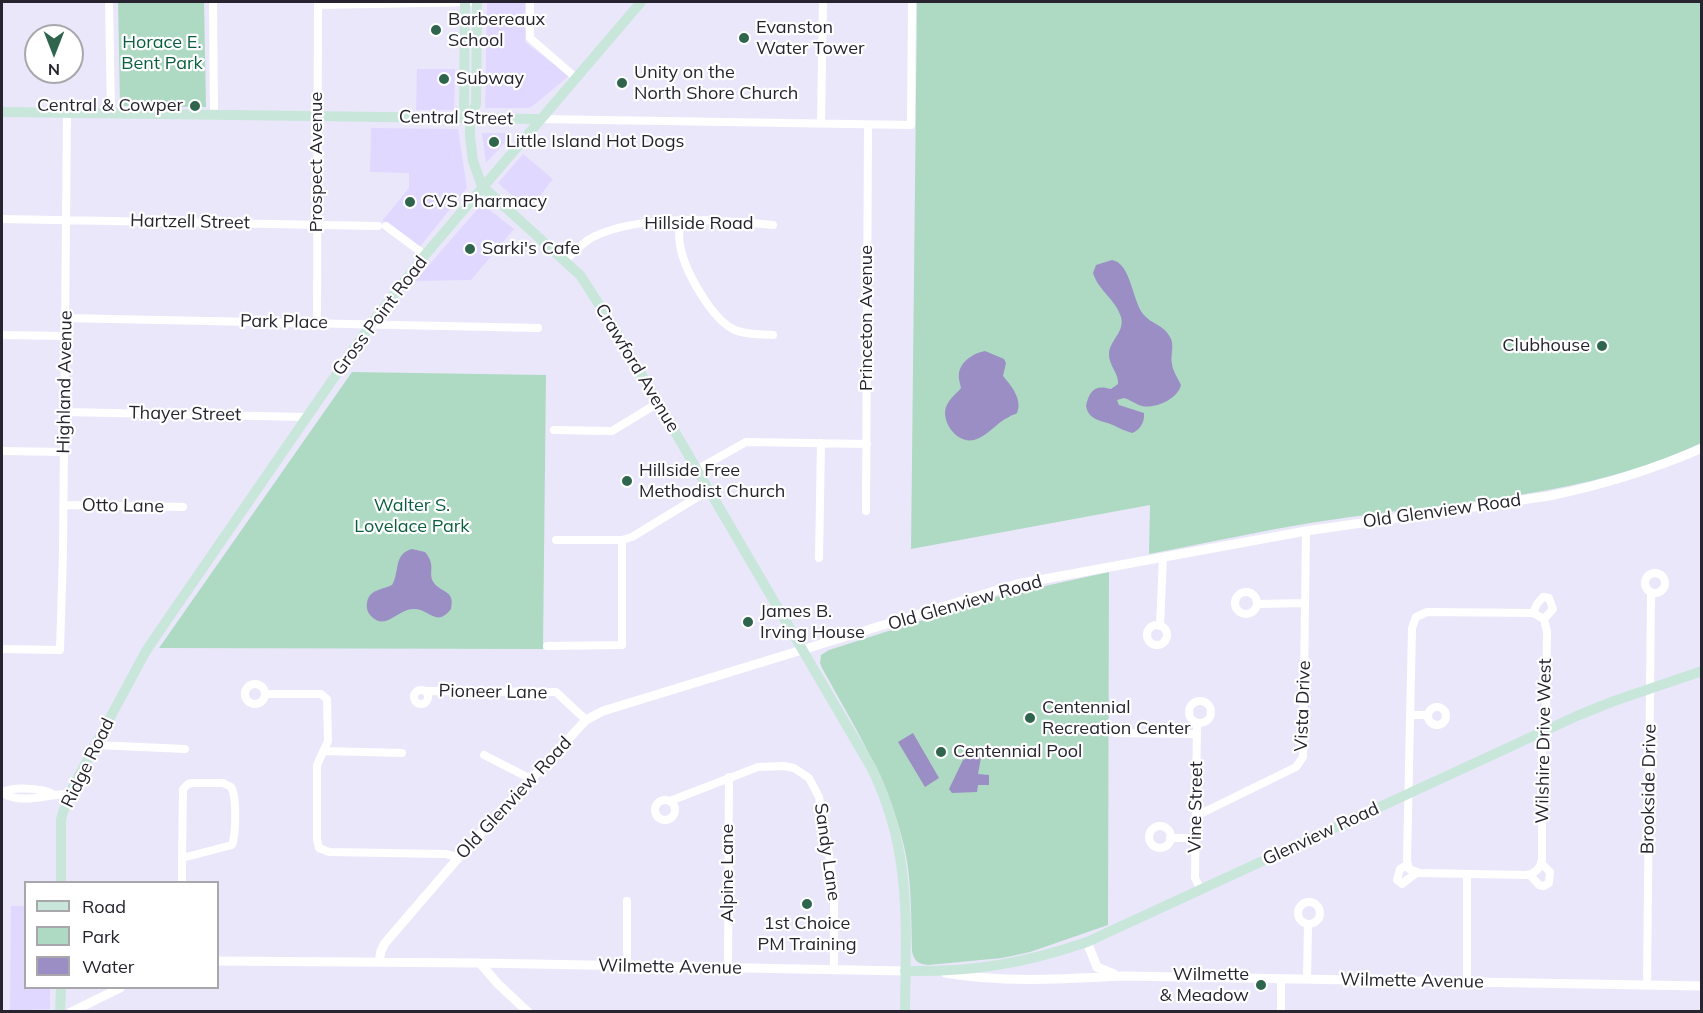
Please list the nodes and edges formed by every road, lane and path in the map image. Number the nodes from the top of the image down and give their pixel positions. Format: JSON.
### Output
{"nodes":[{"id":1,"x":109,"y":2,"type":"edge"},
{"id":2,"x":213,"y":2,"type":"edge"},
{"id":3,"x":465,"y":2,"type":"edge"},
{"id":4,"x":477,"y":2,"type":"edge"},
{"id":5,"x":530,"y":2,"type":"edge"},
{"id":6,"x":641,"y":2,"type":"edge"},
{"id":7,"x":823,"y":2,"type":"edge"},
{"id":8,"x":912,"y":2,"type":"edge"},
{"id":9,"x":318,"y":3,"type":"edge"},
{"id":10,"x":576,"y":76,"type":"junction"},
{"id":11,"x":2,"y":112,"type":"edge"},
{"id":12,"x":67,"y":113,"type":"junction"},
{"id":13,"x":111,"y":114,"type":"junction"},
{"id":14,"x":214,"y":116,"type":"junction"},
{"id":15,"x":318,"y":117,"type":"junction"},
{"id":16,"x":470,"y":118,"type":"junction"},
{"id":17,"x":538,"y":119,"type":"junction"},
{"id":18,"x":821,"y":124,"type":"junction"},
{"id":19,"x":868,"y":125,"type":"junction"},
{"id":20,"x":482,"y":186,"type":"junction"},
{"id":21,"x":2,"y":219,"type":"edge"},
{"id":22,"x":66,"y":220,"type":"junction"},
{"id":23,"x":680,"y":221,"type":"junction"},
{"id":24,"x":317,"y":225,"type":"junction"},
{"id":25,"x":773,"y":225,"type":"dead end"},
{"id":26,"x":425,"y":255,"type":"junction"},
{"id":27,"x":565,"y":261,"type":"junction"},
{"id":28,"x":65,"y":318,"type":"junction"},
{"id":29,"x":316,"y":322,"type":"junction"},
{"id":30,"x":371,"y":324,"type":"junction"},
{"id":31,"x":538,"y":328,"type":"dead end"},
{"id":32,"x":2,"y":335,"type":"edge"},
{"id":33,"x":773,"y":335,"type":"dead end"},
{"id":34,"x":65,"y":336,"type":"junction"},
{"id":35,"x":658,"y":403,"type":"junction"},
{"id":36,"x":64,"y":412,"type":"junction"},
{"id":37,"x":306,"y":417,"type":"junction"},
{"id":38,"x":554,"y":429,"type":"dead end"},
{"id":39,"x":821,"y":442,"type":"junction"},
{"id":40,"x":867,"y":444,"type":"junction"},
{"id":41,"x":1701,"y":448,"type":"edge"},
{"id":42,"x":2,"y":451,"type":"edge"},
{"id":43,"x":64,"y":452,"type":"junction"},
{"id":44,"x":698,"y":469,"type":"junction"},
{"id":45,"x":710,"y":490,"type":"junction"},
{"id":46,"x":64,"y":505,"type":"junction"},
{"id":47,"x":183,"y":507,"type":"dead end"},
{"id":48,"x":867,"y":511,"type":"dead end"},
{"id":49,"x":1306,"y":531,"type":"junction"},
{"id":50,"x":556,"y":540,"type":"dead end"},
{"id":51,"x":622,"y":540,"type":"junction"},
{"id":52,"x":1163,"y":557,"type":"junction"},
{"id":53,"x":819,"y":558,"type":"dead end"},
{"id":54,"x":1652,"y":593,"type":"dead end"},
{"id":55,"x":1305,"y":603,"type":"junction"},
{"id":56,"x":1257,"y":604,"type":"dead end"},
{"id":57,"x":1533,"y":613,"type":"junction"},
{"id":58,"x":1544,"y":620,"type":"junction"},
{"id":59,"x":1160,"y":626,"type":"dead end"},
{"id":60,"x":547,"y":646,"type":"dead end"},
{"id":61,"x":2,"y":649,"type":"edge"},
{"id":62,"x":146,"y":651,"type":"joint"},
{"id":63,"x":804,"y":651,"type":"junction"},
{"id":64,"x":1701,"y":671,"type":"edge"},
{"id":65,"x":1650,"y":688,"type":"junction"},
{"id":66,"x":426,"y":691,"type":"dead end"},
{"id":67,"x":266,"y":694,"type":"dead end"},
{"id":68,"x":1411,"y":715,"type":"junction"},
{"id":69,"x":1428,"y":715,"type":"dead end"},
{"id":70,"x":586,"y":720,"type":"junction"},
{"id":71,"x":1197,"y":723,"type":"dead end"},
{"id":72,"x":1543,"y":732,"type":"junction"},
{"id":73,"x":1115,"y":733,"type":"dead end"},
{"id":74,"x":1197,"y":734,"type":"junction"},
{"id":75,"x":96,"y":746,"type":"junction"},
{"id":76,"x":185,"y":749,"type":"dead end"},
{"id":77,"x":325,"y":751,"type":"junction"},
{"id":78,"x":402,"y":753,"type":"dead end"},
{"id":79,"x":484,"y":755,"type":"dead end"},
{"id":80,"x":729,"y":777,"type":"junction"},
{"id":81,"x":531,"y":779,"type":"junction"},
{"id":82,"x":2,"y":793,"type":"edge"},
{"id":83,"x":1408,"y":793,"type":"junction"},
{"id":84,"x":69,"y":794,"type":"junction"},
{"id":85,"x":670,"y":801,"type":"dead end"},
{"id":86,"x":1196,"y":816,"type":"junction"},
{"id":87,"x":1196,"y":837,"type":"junction"},
{"id":88,"x":1170,"y":838,"type":"dead end"},
{"id":89,"x":459,"y":857,"type":"junction"},
{"id":90,"x":182,"y":858,"type":"junction"},
{"id":91,"x":1541,"y":863,"type":"junction"},
{"id":92,"x":1407,"y":865,"type":"junction"},
{"id":93,"x":1416,"y":873,"type":"junction"},
{"id":94,"x":1467,"y":874,"type":"junction"},
{"id":95,"x":1530,"y":874,"type":"junction"},
{"id":96,"x":61,"y":881,"type":"edge"},
{"id":97,"x":182,"y":881,"type":"edge"},
{"id":98,"x":1201,"y":890,"type":"junction"},
{"id":99,"x":627,"y":901,"type":"dead end"},
{"id":100,"x":1308,"y":924,"type":"dead end"},
{"id":101,"x":1087,"y":942,"type":"junction"},
{"id":102,"x":219,"y":961,"type":"edge"},
{"id":103,"x":380,"y":962,"type":"junction"},
{"id":104,"x":480,"y":963,"type":"junction"},
{"id":105,"x":627,"y":967,"type":"junction"},
{"id":106,"x":728,"y":968,"type":"junction"},
{"id":107,"x":834,"y":969,"type":"junction"},
{"id":108,"x":905,"y":971,"type":"junction"},
{"id":109,"x":934,"y":971,"type":"junction"},
{"id":110,"x":1122,"y":976,"type":"junction"},
{"id":111,"x":1281,"y":979,"type":"junction"},
{"id":112,"x":1307,"y":979,"type":"junction"},
{"id":113,"x":1467,"y":982,"type":"junction"},
{"id":114,"x":1647,"y":985,"type":"junction"},
{"id":115,"x":1701,"y":986,"type":"edge"},
{"id":116,"x":60,"y":989,"type":"edge"},
{"id":117,"x":116,"y":989,"type":"edge"},
{"id":118,"x":60,"y":1011,"type":"edge"},
{"id":119,"x":71,"y":1011,"type":"edge"},
{"id":120,"x":528,"y":1011,"type":"edge"},
{"id":121,"x":905,"y":1011,"type":"edge"},
{"id":122,"x":1281,"y":1011,"type":"edge"}],
"edges":[{"from":1,"to":13,"type":"street"},
{"from":2,"to":14,"type":"street"},
{"from":3,"to":4,"type":"street"},
{"from":3,"to":9,"type":"street"},
{"from":3,"to":16,"type":"main road","name":"Crawford Avenue"},
{"from":4,"to":16,"type":"main road","name":"Crawford Avenue"},
{"from":5,"to":10,"type":"street"},
{"from":6,"to":10,"type":"main road","name":"Gross Point Road"},
{"from":7,"to":18,"type":"street"},
{"from":8,"to":19,"type":"street","name":"Central Street"},
{"from":9,"to":15,"type":"street","name":"Prospect Avenue"},
{"from":10,"to":17,"type":"main road","name":"Gross Point Road"},
{"from":11,"to":12,"type":"main road","name":"Central Street"},
{"from":12,"to":13,"type":"main road","name":"Central Street"},
{"from":12,"to":22,"type":"street","name":"Highland Avenue"},
{"from":13,"to":14,"type":"main road","name":"Central Street"},
{"from":14,"to":15,"type":"main road","name":"Central Street"},
{"from":15,"to":16,"type":"main road","name":"Central Street"},
{"from":15,"to":24,"type":"street","name":"Prospect Avenue"},
{"from":16,"to":17,"type":"main road","name":"Central Street"},
{"from":16,"to":20,"type":"main road","name":"Crawford Avenue"},
{"from":17,"to":18,"type":"street","name":"Central Street"},
{"from":17,"to":20,"type":"main road","name":"Gross Point Road"},
{"from":18,"to":19,"type":"street","name":"Central Street"},
{"from":19,"to":40,"type":"street","name":"Princeton Avenue"},
{"from":20,"to":26,"type":"main road","name":"Gross Point Road"},
{"from":20,"to":27,"type":"main road","name":"Crawford Avenue"},
{"from":21,"to":22,"type":"street","name":"Hartzell Street"},
{"from":22,"to":24,"type":"street","name":"Hartzell Street"},
{"from":22,"to":28,"type":"street","name":"Highland Avenue"},
{"from":23,"to":25,"type":"street","name":"Hillside Road"},
{"from":23,"to":27,"type":"street","name":"Hillside Road"},
{"from":23,"to":33,"type":"street"},
{"from":24,"to":26,"type":"street","name":"Hartzell Street"},
{"from":24,"to":29,"type":"street","name":"Prospect Avenue"},
{"from":26,"to":30,"type":"main road","name":"Gross Point Road"},
{"from":27,"to":35,"type":"main road","name":"Crawford Avenue"},
{"from":28,"to":29,"type":"street","name":"Park Place"},
{"from":28,"to":34,"type":"street","name":"Highland Avenue"},
{"from":29,"to":30,"type":"street","name":"Park Place"},
{"from":30,"to":31,"type":"street","name":"Park Place"},
{"from":30,"to":37,"type":"main road","name":"Gross Point Road"},
{"from":32,"to":34,"type":"street"},
{"from":34,"to":36,"type":"street","name":"Highland Avenue"},
{"from":35,"to":38,"type":"street"},
{"from":35,"to":44,"type":"main road","name":"Crawford Avenue"},
{"from":36,"to":37,"type":"street","name":"Thayer Street"},
{"from":36,"to":43,"type":"street","name":"Highland Avenue"},
{"from":37,"to":62,"type":"main road","name":"Gross Point Road"},
{"from":39,"to":40,"type":"street"},
{"from":39,"to":44,"type":"street"},
{"from":39,"to":53,"type":"street"},
{"from":40,"to":48,"type":"street","name":"Princeton Avenue"},
{"from":41,"to":49,"type":"street","name":"Old Glenview Road"},
{"from":42,"to":43,"type":"street"},
{"from":43,"to":46,"type":"street","name":"Highland Avenue"},
{"from":44,"to":45,"type":"main road","name":"Crawford Avenue"},
{"from":45,"to":51,"type":"street"},
{"from":45,"to":63,"type":"main road","name":"Crawford Avenue"},
{"from":46,"to":47,"type":"street","name":"Otto Lane"},
{"from":46,"to":61,"type":"street","name":"Highland Avenue"},
{"from":49,"to":52,"type":"street","name":"Old Glenview Road"},
{"from":49,"to":55,"type":"street","name":"Vista Drive"},
{"from":50,"to":51,"type":"street"},
{"from":51,"to":60,"type":"street"},
{"from":52,"to":59,"type":"street"},
{"from":52,"to":63,"type":"street","name":"Old Glenview Road"},
{"from":54,"to":65,"type":"street","name":"Brookside Drive"},
{"from":55,"to":56,"type":"street"},
{"from":55,"to":86,"type":"street","name":"Vista Drive"},
{"from":57,"to":58,"type":"street"},
{"from":57,"to":58,"type":"street","name":"Wilshire Drive West"},
{"from":57,"to":68,"type":"street"},
{"from":58,"to":72,"type":"street","name":"Wilshire Drive West"},
{"from":62,"to":75,"type":"main road","name":"Ridge Road"},
{"from":63,"to":70,"type":"street","name":"Old Glenview Road"},
{"from":63,"to":108,"type":"main road","name":"Crawford Avenue"},
{"from":64,"to":65,"type":"main road","name":"Glenview Road"},
{"from":65,"to":72,"type":"main road","name":"Glenview Road"},
{"from":65,"to":114,"type":"street","name":"Brookside Drive"},
{"from":66,"to":70,"type":"street","name":"Pioneer Lane"},
{"from":67,"to":77,"type":"street"},
{"from":68,"to":69,"type":"street"},
{"from":68,"to":83,"type":"street"},
{"from":70,"to":81,"type":"street","name":"Old Glenview Road"},
{"from":71,"to":74,"type":"street","name":"Vine Street"},
{"from":72,"to":83,"type":"main road","name":"Glenview Road"},
{"from":72,"to":91,"type":"street","name":"Wilshire Drive West"},
{"from":73,"to":74,"type":"street"},
{"from":74,"to":86,"type":"street","name":"Vine Street"},
{"from":75,"to":76,"type":"street"},
{"from":75,"to":84,"type":"main road","name":"Ridge Road"},
{"from":77,"to":78,"type":"street"},
{"from":77,"to":89,"type":"street"},
{"from":79,"to":81,"type":"street"},
{"from":80,"to":85,"type":"street","name":"Sandy Lane"},
{"from":80,"to":106,"type":"street","name":"Alpine Lane"},
{"from":80,"to":107,"type":"street","name":"Sandy Lane"},
{"from":81,"to":89,"type":"street","name":"Old Glenview Road"},
{"from":82,"to":84,"type":"street"},
{"from":83,"to":92,"type":"street"},
{"from":83,"to":98,"type":"main road","name":"Glenview Road"},
{"from":84,"to":96,"type":"main road","name":"Ridge Road"},
{"from":86,"to":87,"type":"street","name":"Vine Street"},
{"from":87,"to":88,"type":"street"},
{"from":87,"to":98,"type":"street","name":"Vine Street"},
{"from":89,"to":103,"type":"street","name":"Old Glenview Road"},
{"from":90,"to":90,"type":"street"},
{"from":90,"to":97,"type":"street"},
{"from":91,"to":95,"type":"street"},
{"from":91,"to":95,"type":"street","name":"Wilshire Drive West"},
{"from":92,"to":93,"type":"street"},
{"from":92,"to":93,"type":"street","name":"Wilshire Drive West"},
{"from":93,"to":94,"type":"street","name":"Wilshire Drive West"},
{"from":94,"to":95,"type":"street","name":"Wilshire Drive West"},
{"from":94,"to":113,"type":"street"},
{"from":98,"to":101,"type":"main road","name":"Glenview Road"},
{"from":99,"to":105,"type":"street"},
{"from":100,"to":112,"type":"street"},
{"from":101,"to":109,"type":"main road","name":"Glenview Road"},
{"from":101,"to":110,"type":"street","name":"Wilmette Avenue"},
{"from":102,"to":103,"type":"street","name":"Wilmette Avenue"},
{"from":103,"to":104,"type":"street","name":"Wilmette Avenue"},
{"from":104,"to":105,"type":"street","name":"Wilmette Avenue"},
{"from":104,"to":120,"type":"street"},
{"from":105,"to":106,"type":"street","name":"Wilmette Avenue"},
{"from":106,"to":107,"type":"street","name":"Wilmette Avenue"},
{"from":107,"to":108,"type":"street","name":"Wilmette Avenue"},
{"from":108,"to":109,"type":"main road","name":"Wilmette Avenue"},
{"from":108,"to":121,"type":"main road","name":"Crawford Avenue"},
{"from":109,"to":110,"type":"street","name":"Wilmette Avenue"},
{"from":110,"to":111,"type":"street","name":"Wilmette Avenue"},
{"from":111,"to":112,"type":"street","name":"Wilmette Avenue"},
{"from":111,"to":122,"type":"street"},
{"from":112,"to":113,"type":"street","name":"Wilmette Avenue"},
{"from":113,"to":114,"type":"street","name":"Wilmette Avenue"},
{"from":114,"to":115,"type":"street","name":"Wilmette Avenue"},
{"from":116,"to":118,"type":"main road"},
{"from":117,"to":119,"type":"street"}]}
